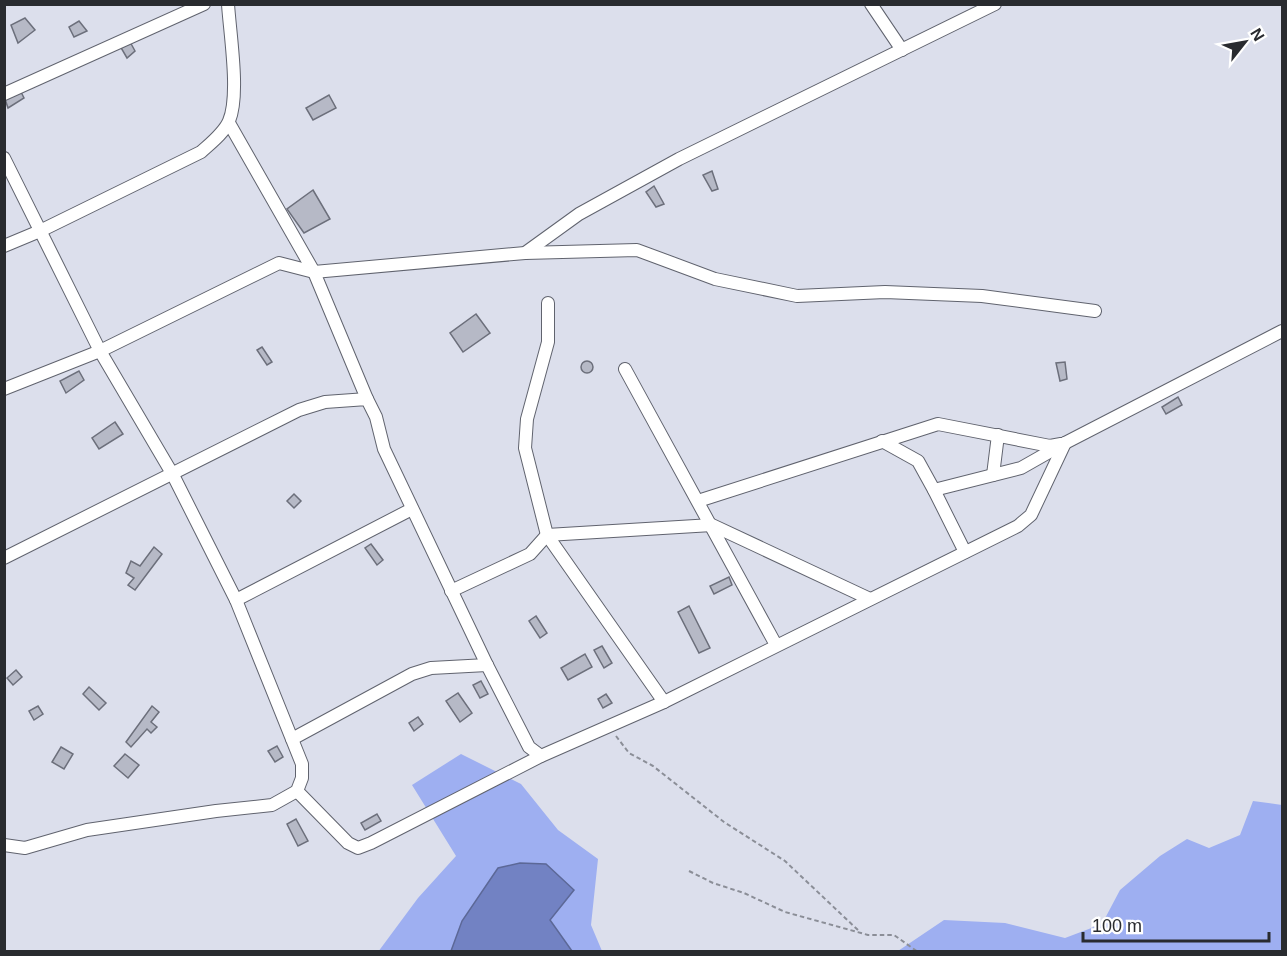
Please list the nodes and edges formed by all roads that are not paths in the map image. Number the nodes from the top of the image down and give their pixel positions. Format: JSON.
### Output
{"nodes":[{"id":1,"x":204,"y":4,"type":"edge"},
{"id":2,"x":228,"y":4,"type":"edge"},
{"id":3,"x":871,"y":4,"type":"edge"},
{"id":4,"x":995,"y":4,"type":"edge"},
{"id":5,"x":902,"y":50,"type":"junction"},
{"id":6,"x":4,"y":94,"type":"edge"},
{"id":7,"x":229,"y":123,"type":"junction"},
{"id":8,"x":4,"y":158,"type":"edge"},
{"id":9,"x":40,"y":231,"type":"junction"},
{"id":10,"x":4,"y":246,"type":"edge"},
{"id":11,"x":525,"y":253,"type":"junction"},
{"id":12,"x":314,"y":272,"type":"junction"},
{"id":13,"x":548,"y":303,"type":"dead end"},
{"id":14,"x":1095,"y":311,"type":"dead end"},
{"id":15,"x":1282,"y":331,"type":"edge"},
{"id":16,"x":100,"y":351,"type":"junction"},
{"id":17,"x":625,"y":369,"type":"dead end"},
{"id":18,"x":4,"y":389,"type":"edge"},
{"id":19,"x":367,"y":399,"type":"junction"},
{"id":20,"x":998,"y":435,"type":"junction"},
{"id":21,"x":882,"y":441,"type":"junction"},
{"id":22,"x":1065,"y":443,"type":"junction"},
{"id":23,"x":173,"y":475,"type":"junction"},
{"id":24,"x":993,"y":475,"type":"junction"},
{"id":25,"x":934,"y":490,"type":"junction"},
{"id":26,"x":698,"y":501,"type":"junction"},
{"id":27,"x":412,"y":509,"type":"junction"},
{"id":28,"x":712,"y":525,"type":"junction"},
{"id":29,"x":547,"y":535,"type":"junction"},
{"id":30,"x":965,"y":552,"type":"junction"},
{"id":31,"x":4,"y":558,"type":"edge"},
{"id":32,"x":451,"y":591,"type":"junction"},
{"id":33,"x":870,"y":599,"type":"junction"},
{"id":34,"x":236,"y":600,"type":"junction"},
{"id":35,"x":776,"y":645,"type":"junction"},
{"id":36,"x":487,"y":665,"type":"junction"},
{"id":37,"x":664,"y":702,"type":"junction"},
{"id":38,"x":292,"y":739,"type":"junction"},
{"id":39,"x":541,"y":756,"type":"junction"},
{"id":40,"x":297,"y":791,"type":"junction"},
{"id":41,"x":4,"y":845,"type":"edge"}],
"edges":[{"from":1,"to":6,"type":"street"},
{"from":2,"to":7,"type":"street"},
{"from":3,"to":5,"type":"street"},
{"from":4,"to":5,"type":"street"},
{"from":5,"to":11,"type":"street"},
{"from":7,"to":9,"type":"street"},
{"from":7,"to":12,"type":"street"},
{"from":8,"to":9,"type":"street"},
{"from":9,"to":10,"type":"street"},
{"from":9,"to":16,"type":"street"},
{"from":11,"to":12,"type":"street"},
{"from":11,"to":14,"type":"street"},
{"from":12,"to":16,"type":"street"},
{"from":12,"to":19,"type":"street"},
{"from":13,"to":29,"type":"street"},
{"from":15,"to":22,"type":"street"},
{"from":16,"to":18,"type":"street"},
{"from":16,"to":23,"type":"street"},
{"from":17,"to":26,"type":"street"},
{"from":19,"to":23,"type":"street"},
{"from":19,"to":27,"type":"street"},
{"from":20,"to":21,"type":"street"},
{"from":20,"to":22,"type":"street"},
{"from":20,"to":24,"type":"street"},
{"from":21,"to":25,"type":"street"},
{"from":21,"to":26,"type":"street"},
{"from":22,"to":24,"type":"street"},
{"from":22,"to":30,"type":"street"},
{"from":23,"to":31,"type":"street"},
{"from":23,"to":34,"type":"street"},
{"from":24,"to":25,"type":"street"},
{"from":25,"to":30,"type":"street"},
{"from":26,"to":28,"type":"street"},
{"from":27,"to":32,"type":"street"},
{"from":27,"to":34,"type":"street"},
{"from":28,"to":29,"type":"street"},
{"from":28,"to":33,"type":"street"},
{"from":28,"to":35,"type":"street"},
{"from":29,"to":32,"type":"street"},
{"from":29,"to":37,"type":"street"},
{"from":30,"to":33,"type":"street"},
{"from":32,"to":36,"type":"street"},
{"from":33,"to":35,"type":"street"},
{"from":34,"to":38,"type":"street"},
{"from":35,"to":37,"type":"street"},
{"from":36,"to":38,"type":"street"},
{"from":36,"to":39,"type":"street"},
{"from":37,"to":39,"type":"street"},
{"from":38,"to":40,"type":"street"},
{"from":39,"to":40,"type":"street"},
{"from":40,"to":41,"type":"street"}]}
